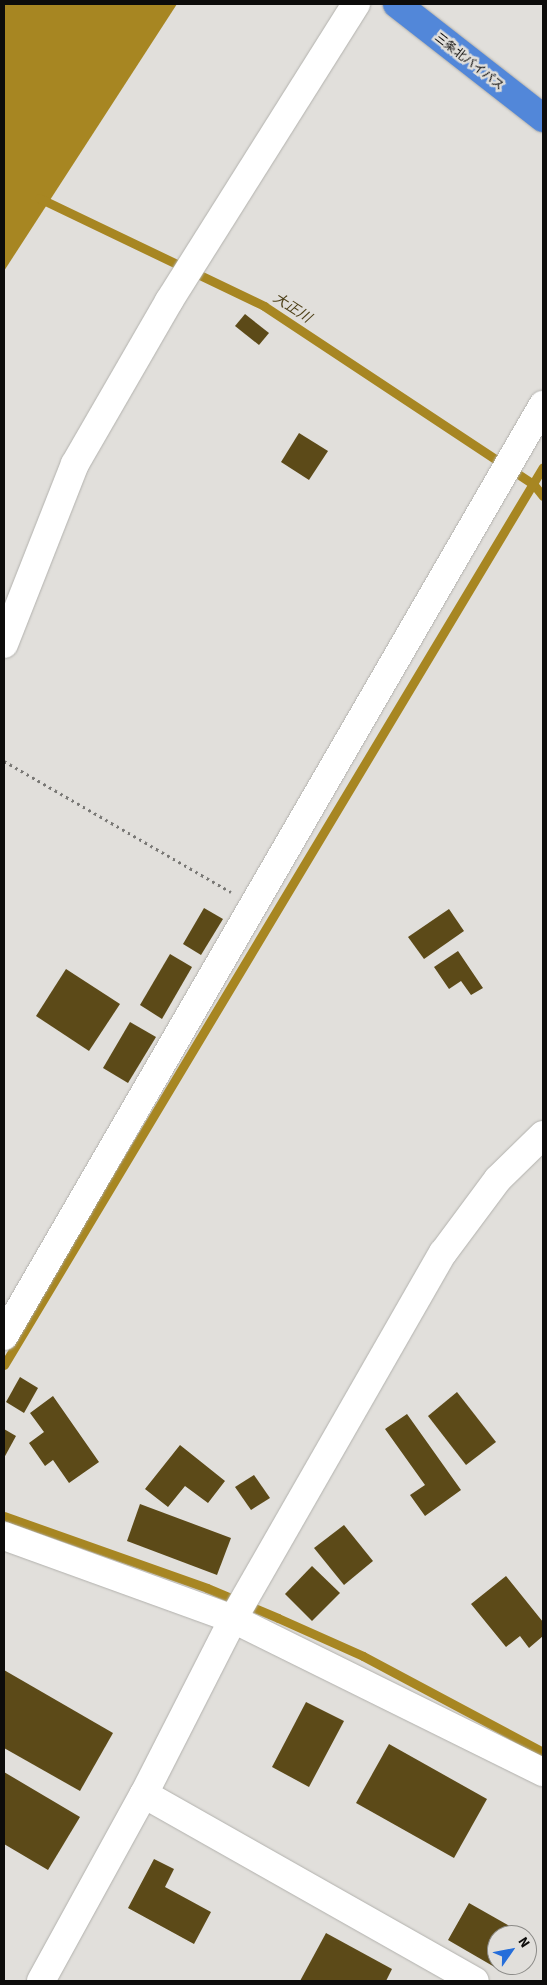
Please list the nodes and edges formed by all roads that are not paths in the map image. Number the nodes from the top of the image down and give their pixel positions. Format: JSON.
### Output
{"nodes":[{"id":1,"x":356,"y":4,"type":"edge"},
{"id":2,"x":397,"y":4,"type":"edge"},
{"id":3,"x":543,"y":118,"type":"edge"},
{"id":4,"x":543,"y":405,"type":"edge"},
{"id":5,"x":4,"y":644,"type":"edge"},
{"id":6,"x":543,"y":1135,"type":"edge"},
{"id":7,"x":4,"y":1336,"type":"edge"},
{"id":8,"x":4,"y":1536,"type":"edge"},
{"id":9,"x":232,"y":1619,"type":"junction"},
{"id":10,"x":543,"y":1772,"type":"edge"},
{"id":11,"x":144,"y":1794,"type":"junction"},
{"id":12,"x":41,"y":1981,"type":"edge"},
{"id":13,"x":475,"y":1981,"type":"edge"}],
"edges":[{"from":1,"to":5,"type":"street"},
{"from":2,"to":3,"type":"highway","name":"三条北バイパス"},
{"from":4,"to":7,"type":"street"},
{"from":6,"to":9,"type":"street"},
{"from":8,"to":9,"type":"street"},
{"from":9,"to":10,"type":"street"},
{"from":9,"to":11,"type":"street"},
{"from":11,"to":12,"type":"street"},
{"from":11,"to":13,"type":"street"}]}
